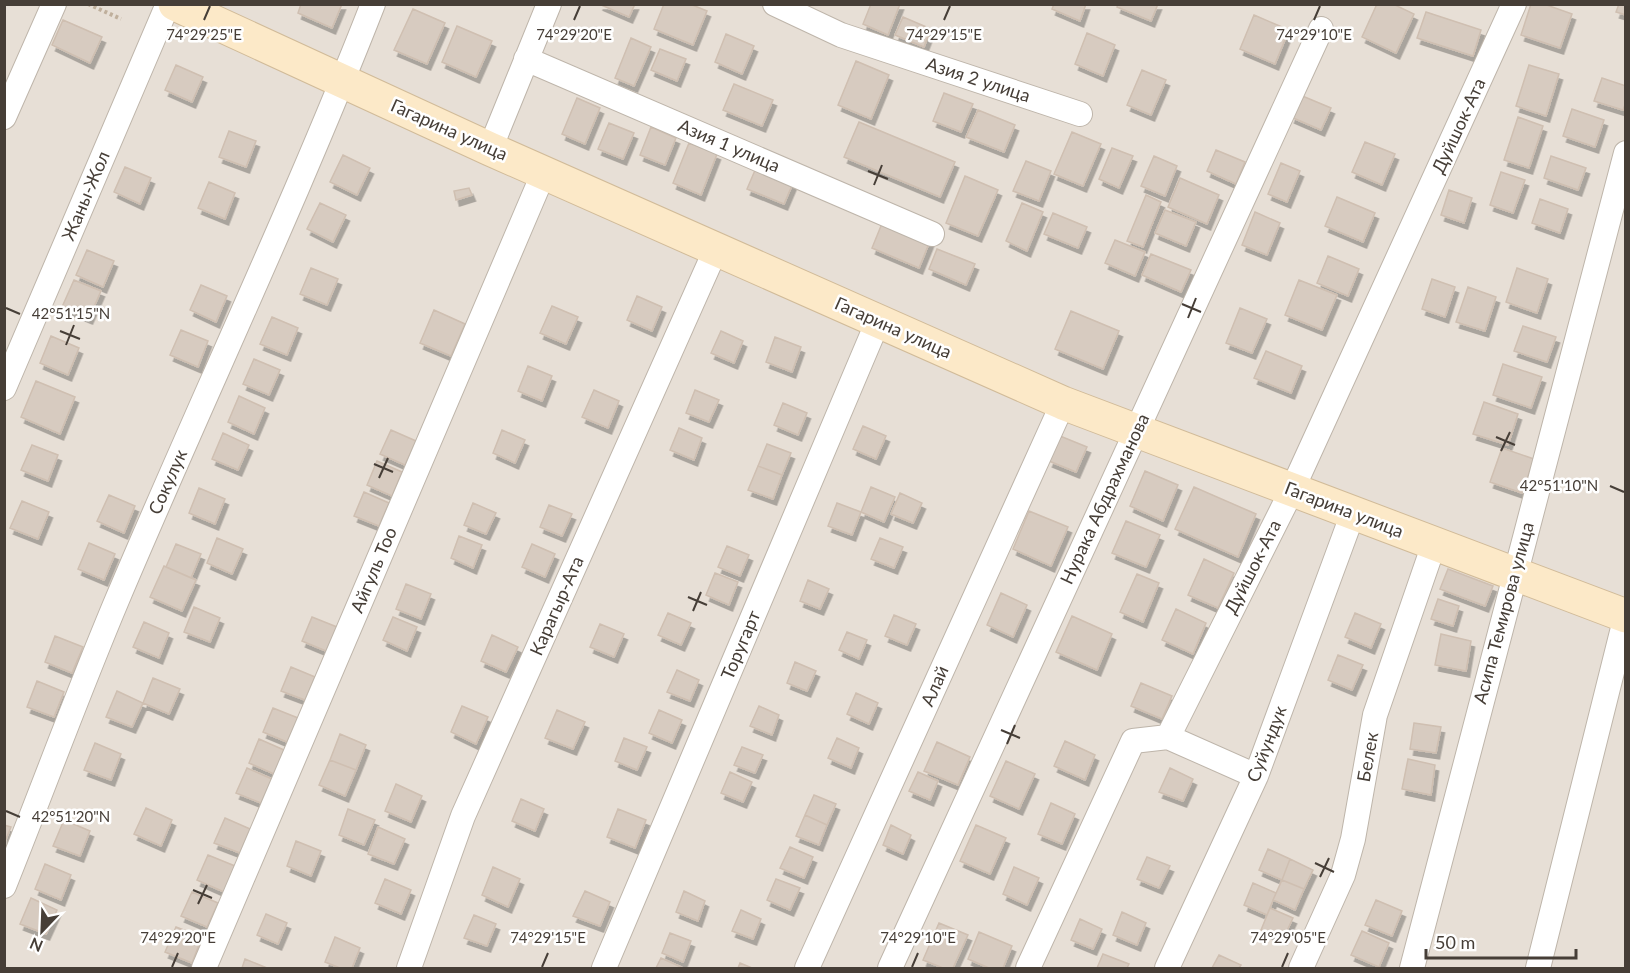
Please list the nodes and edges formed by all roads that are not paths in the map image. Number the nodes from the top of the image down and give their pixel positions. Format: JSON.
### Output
{"nodes":[{"id":1,"x":54,"y":4,"type":"edge"},
{"id":2,"x":168,"y":4,"type":"edge"},
{"id":3,"x":176,"y":4,"type":"edge"},
{"id":4,"x":373,"y":4,"type":"edge"},
{"id":5,"x":549,"y":4,"type":"edge"},
{"id":6,"x":775,"y":4,"type":"edge"},
{"id":7,"x":1514,"y":4,"type":"edge"},
{"id":8,"x":1321,"y":29,"type":"dead end"},
{"id":9,"x":526,"y":59,"type":"junction"},
{"id":10,"x":342,"y":82,"type":"junction"},
{"id":11,"x":1080,"y":114,"type":"dead end"},
{"id":12,"x":4,"y":117,"type":"edge"},
{"id":13,"x":490,"y":149,"type":"junction"},
{"id":14,"x":1626,"y":153,"type":"edge"},
{"id":15,"x":544,"y":172,"type":"junction"},
{"id":16,"x":933,"y":234,"type":"dead end"},
{"id":17,"x":716,"y":249,"type":"junction"},
{"id":18,"x":878,"y":321,"type":"junction"},
{"id":19,"x":4,"y":388,"type":"edge"},
{"id":20,"x":1063,"y":403,"type":"junction"},
{"id":21,"x":1137,"y":431,"type":"junction"},
{"id":22,"x":1292,"y":490,"type":"junction"},
{"id":23,"x":1353,"y":513,"type":"junction"},
{"id":24,"x":1434,"y":544,"type":"junction"},
{"id":25,"x":1514,"y":573,"type":"junction"},
{"id":26,"x":1626,"y":616,"type":"edge"},
{"id":27,"x":1168,"y":737,"type":"junction"},
{"id":28,"x":1256,"y":776,"type":"junction"},
{"id":29,"x":4,"y":886,"type":"edge"},
{"id":30,"x":1306,"y":967,"type":"edge"},
{"id":31,"x":204,"y":969,"type":"edge"},
{"id":32,"x":409,"y":969,"type":"edge"},
{"id":33,"x":604,"y":969,"type":"edge"},
{"id":34,"x":807,"y":969,"type":"edge"},
{"id":35,"x":890,"y":969,"type":"edge"},
{"id":36,"x":1028,"y":969,"type":"edge"},
{"id":37,"x":1167,"y":969,"type":"edge"},
{"id":38,"x":1412,"y":969,"type":"edge"},
{"id":39,"x":1538,"y":969,"type":"edge"}],
"edges":[{"from":1,"to":12,"type":"street"},
{"from":2,"to":19,"type":"street","name":"Жаны-Жол"},
{"from":3,"to":10,"type":"main road","name":"Гагарина улица"},
{"from":4,"to":10,"type":"street","name":"Сокулук"},
{"from":5,"to":9,"type":"street"},
{"from":6,"to":11,"type":"street","name":"Азия 2 улица"},
{"from":7,"to":22,"type":"street","name":"Дуйшок-Ата"},
{"from":8,"to":21,"type":"street","name":"Нурака Абдрахманова"},
{"from":9,"to":13,"type":"street"},
{"from":9,"to":16,"type":"street","name":"Азия 1 улица"},
{"from":10,"to":13,"type":"main road","name":"Гагарина улица"},
{"from":10,"to":29,"type":"street","name":"Сокулук"},
{"from":13,"to":15,"type":"main road","name":"Гагарина улица"},
{"from":14,"to":25,"type":"street","name":"Асипа Темирова улица"},
{"from":15,"to":17,"type":"main road","name":"Гагарина улица"},
{"from":15,"to":31,"type":"street","name":"Айгуль Тоо"},
{"from":17,"to":18,"type":"main road","name":"Гагарина улица"},
{"from":17,"to":32,"type":"street","name":"Карагыр-Ата"},
{"from":18,"to":20,"type":"main road","name":"Гагарина улица"},
{"from":18,"to":33,"type":"street","name":"Торугарт"},
{"from":20,"to":21,"type":"main road","name":"Гагарина улица"},
{"from":20,"to":34,"type":"street","name":"Алай"},
{"from":21,"to":22,"type":"main road","name":"Гагарина улица"},
{"from":21,"to":35,"type":"street","name":"Нурака Абдрахманова"},
{"from":22,"to":23,"type":"main road","name":"Гагарина улица"},
{"from":22,"to":27,"type":"street","name":"Дуйшок-Ата"},
{"from":23,"to":24,"type":"main road","name":"Гагарина улица"},
{"from":23,"to":28,"type":"street","name":"Суйундук"},
{"from":24,"to":25,"type":"main road","name":"Гагарина улица"},
{"from":24,"to":30,"type":"street","name":"Белек"},
{"from":25,"to":26,"type":"main road","name":"Гагарина улица"},
{"from":25,"to":38,"type":"street","name":"Асипа Темирова улица"},
{"from":26,"to":39,"type":"street"},
{"from":27,"to":28,"type":"street"},
{"from":27,"to":36,"type":"street"},
{"from":28,"to":37,"type":"street","name":"Суйундук"}]}
